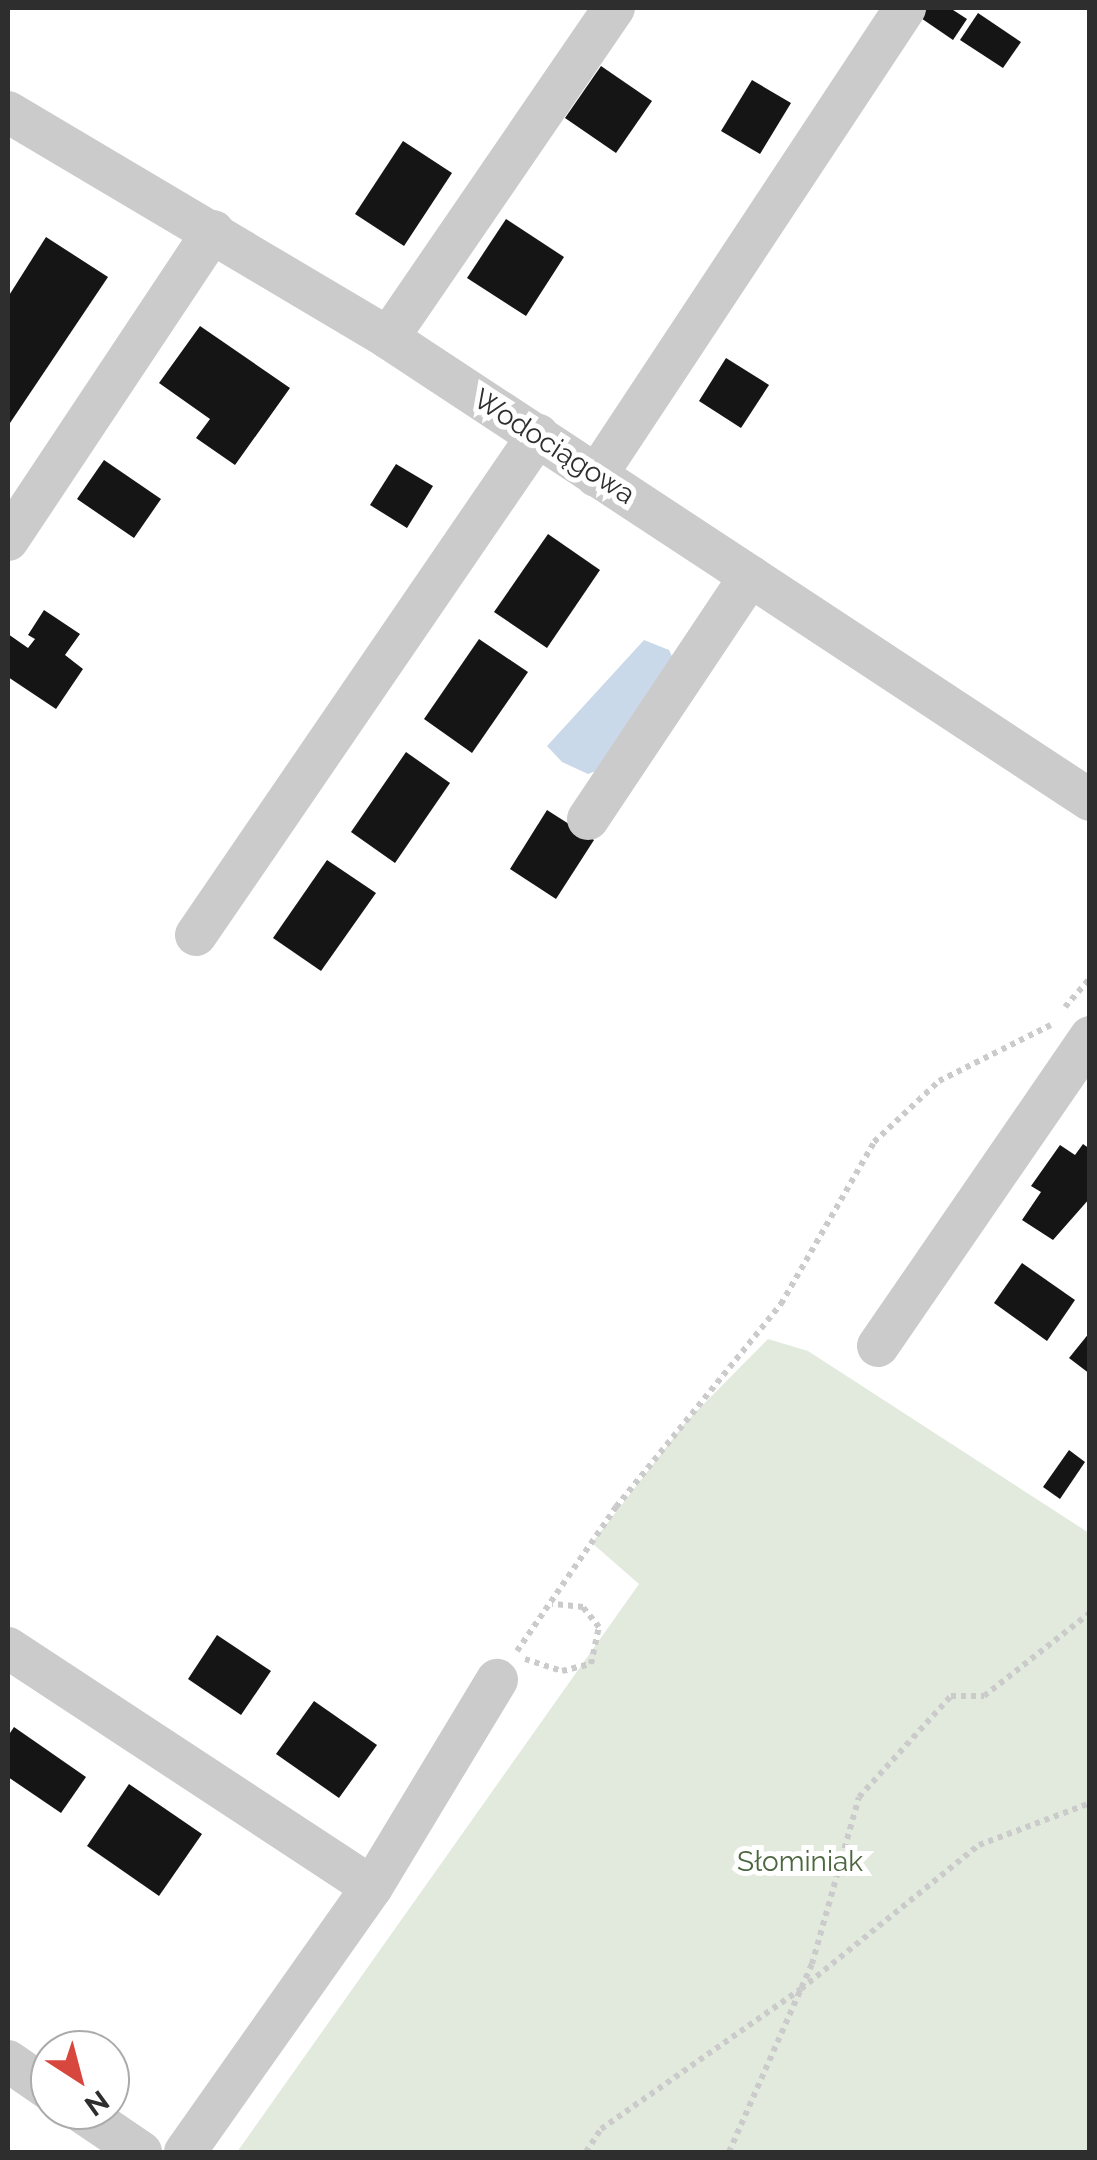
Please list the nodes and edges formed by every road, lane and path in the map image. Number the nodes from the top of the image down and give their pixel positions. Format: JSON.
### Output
{"nodes":[{"id":1,"x":614,"y":8,"type":"edge"},
{"id":2,"x":905,"y":8,"type":"edge"},
{"id":3,"x":8,"y":112,"type":"edge"},
{"id":4,"x":213,"y":231,"type":"junction"},
{"id":5,"x":388,"y":338,"type":"junction"},
{"id":6,"x":538,"y":435,"type":"junction"},
{"id":7,"x":596,"y":476,"type":"junction"},
{"id":8,"x":8,"y":540,"type":"edge"},
{"id":9,"x":750,"y":576,"type":"junction"},
{"id":10,"x":1090,"y":800,"type":"edge"},
{"id":11,"x":588,"y":819,"type":"dead end"},
{"id":12,"x":196,"y":935,"type":"dead end"},
{"id":13,"x":1090,"y":978,"type":"edge"},
{"id":14,"x":1090,"y":1036,"type":"edge"},
{"id":15,"x":878,"y":1346,"type":"dead end"},
{"id":16,"x":552,"y":1604,"type":"dead end"},
{"id":17,"x":1090,"y":1613,"type":"edge"},
{"id":18,"x":8,"y":1648,"type":"edge"},
{"id":19,"x":497,"y":1680,"type":"dead end"},
{"id":20,"x":1090,"y":1803,"type":"edge"},
{"id":21,"x":372,"y":1887,"type":"junction"},
{"id":22,"x":801,"y":1988,"type":"junction"},
{"id":23,"x":8,"y":2061,"type":"edge"},
{"id":24,"x":30,"y":2076,"type":"edge"},
{"id":25,"x":109,"y":2130,"type":"edge"},
{"id":26,"x":141,"y":2152,"type":"edge"},
{"id":27,"x":185,"y":2152,"type":"edge"},
{"id":28,"x":586,"y":2152,"type":"edge"},
{"id":29,"x":729,"y":2152,"type":"edge"}],
"edges":[{"from":1,"to":5,"type":"street"},
{"from":2,"to":7,"type":"street"},
{"from":3,"to":4,"type":"street","name":"Wodociągowa"},
{"from":4,"to":5,"type":"street","name":"Wodociągowa"},
{"from":4,"to":8,"type":"street"},
{"from":5,"to":6,"type":"street","name":"Wodociągowa"},
{"from":6,"to":7,"type":"street","name":"Wodociągowa"},
{"from":6,"to":12,"type":"street"},
{"from":7,"to":9,"type":"street","name":"Wodociągowa"},
{"from":9,"to":10,"type":"street","name":"Wodociągowa"},
{"from":9,"to":11,"type":"street"},
{"from":13,"to":16,"type":"path"},
{"from":14,"to":15,"type":"street"},
{"from":17,"to":22,"type":"path"},
{"from":18,"to":21,"type":"street"},
{"from":19,"to":21,"type":"street"},
{"from":20,"to":22,"type":"path"},
{"from":21,"to":27,"type":"street"},
{"from":22,"to":28,"type":"path"},
{"from":22,"to":29,"type":"path"},
{"from":23,"to":24,"type":"street"},
{"from":25,"to":26,"type":"street"}]}
